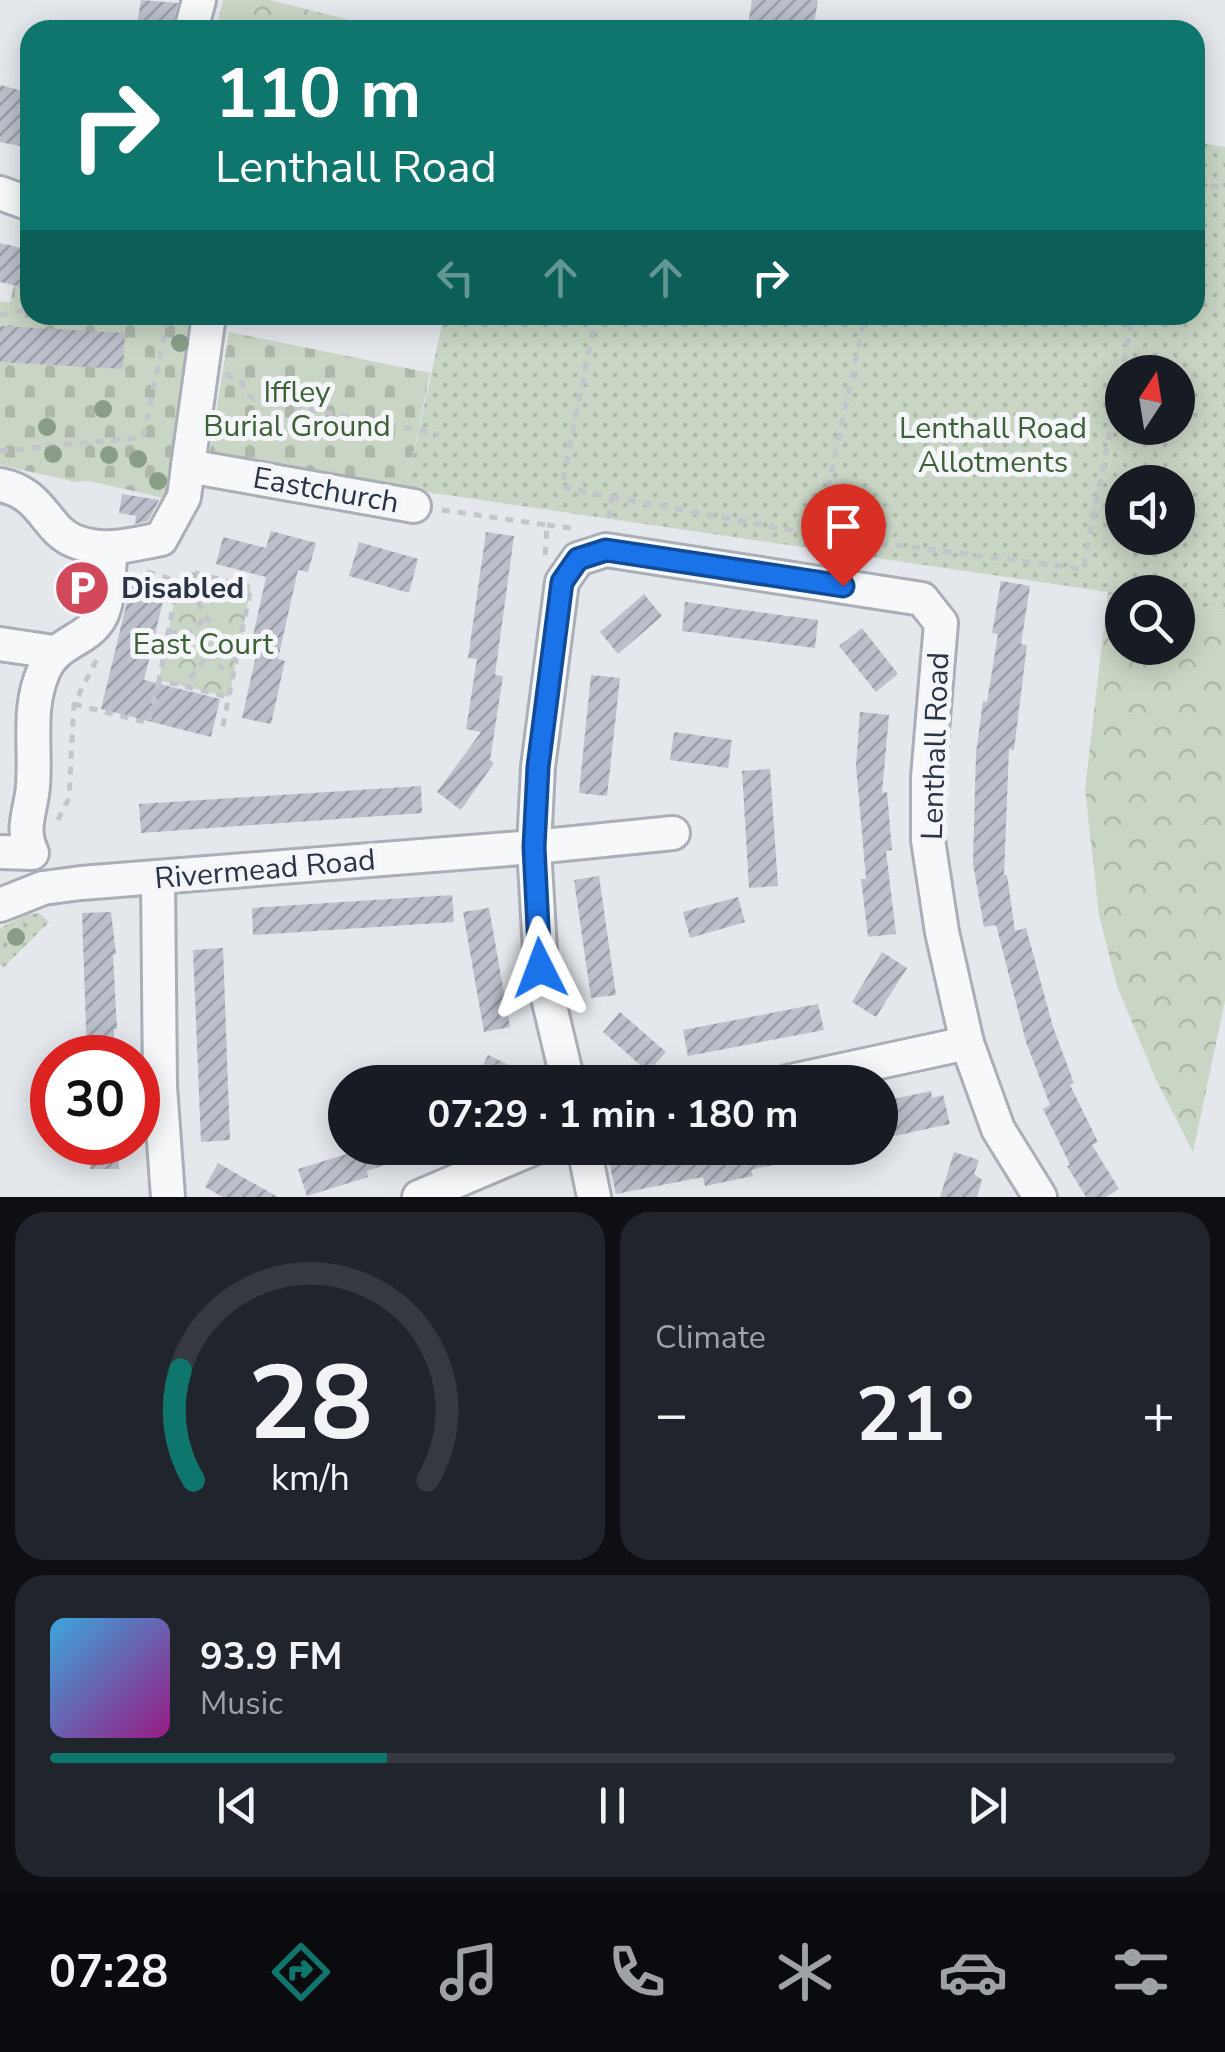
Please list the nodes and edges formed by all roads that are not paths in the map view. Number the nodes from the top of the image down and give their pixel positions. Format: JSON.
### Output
{"nodes":[{"id":1,"x":208,"y":325,"type":"edge"},
{"id":2,"x":188,"y":466,"type":"junction"},
{"id":3,"x":0,"y":485,"type":"edge"},
{"id":4,"x":414,"y":506,"type":"road end"},
{"id":5,"x":111,"y":549,"type":"junction"},
{"id":6,"x":0,"y":644,"type":"edge"},
{"id":7,"x":54,"y":652,"type":"junction"},
{"id":8,"x":673,"y":832,"type":"dead end"},
{"id":9,"x":534,"y":847,"type":"junction"},
{"id":10,"x":16,"y":853,"type":"edge"},
{"id":11,"x":158,"y":878,"type":"junction"},
{"id":12,"x":44,"y":888,"type":"junction"},
{"id":13,"x":0,"y":905,"type":"edge"},
{"id":14,"x":967,"y":1044,"type":"junction"},
{"id":15,"x":564,"y":1065,"type":"edge"},
{"id":16,"x":868,"y":1065,"type":"edge"},
{"id":17,"x":494,"y":1165,"type":"edge"},
{"id":18,"x":587,"y":1165,"type":"edge"},
{"id":19,"x":168,"y":1197,"type":"edge"},
{"id":20,"x":418,"y":1197,"type":"edge"},
{"id":21,"x":594,"y":1197,"type":"edge"},
{"id":22,"x":1040,"y":1197,"type":"edge"}],
"edges":[{"from":1,"to":2,"type":"street"},
{"from":2,"to":4,"type":"street","name":"Eastchurch"},
{"from":2,"to":5,"type":"street"},
{"from":3,"to":5,"type":"street"},
{"from":5,"to":7,"type":"street"},
{"from":6,"to":7,"type":"street"},
{"from":7,"to":10,"type":"street"},
{"from":8,"to":9,"type":"street","name":"Rivermead Road"},
{"from":9,"to":11,"type":"street","name":"Rivermead Road"},
{"from":9,"to":14,"type":"street","name":"Lenthall Road"},
{"from":9,"to":15,"type":"street"},
{"from":10,"to":12,"type":"street"},
{"from":11,"to":12,"type":"street","name":"Rivermead Road"},
{"from":11,"to":19,"type":"street"},
{"from":12,"to":13,"type":"street","name":"Rivermead Road"},
{"from":14,"to":16,"type":"street"},
{"from":14,"to":22,"type":"street","name":"Lenthall Road"},
{"from":17,"to":20,"type":"street"},
{"from":18,"to":21,"type":"street"}]}
